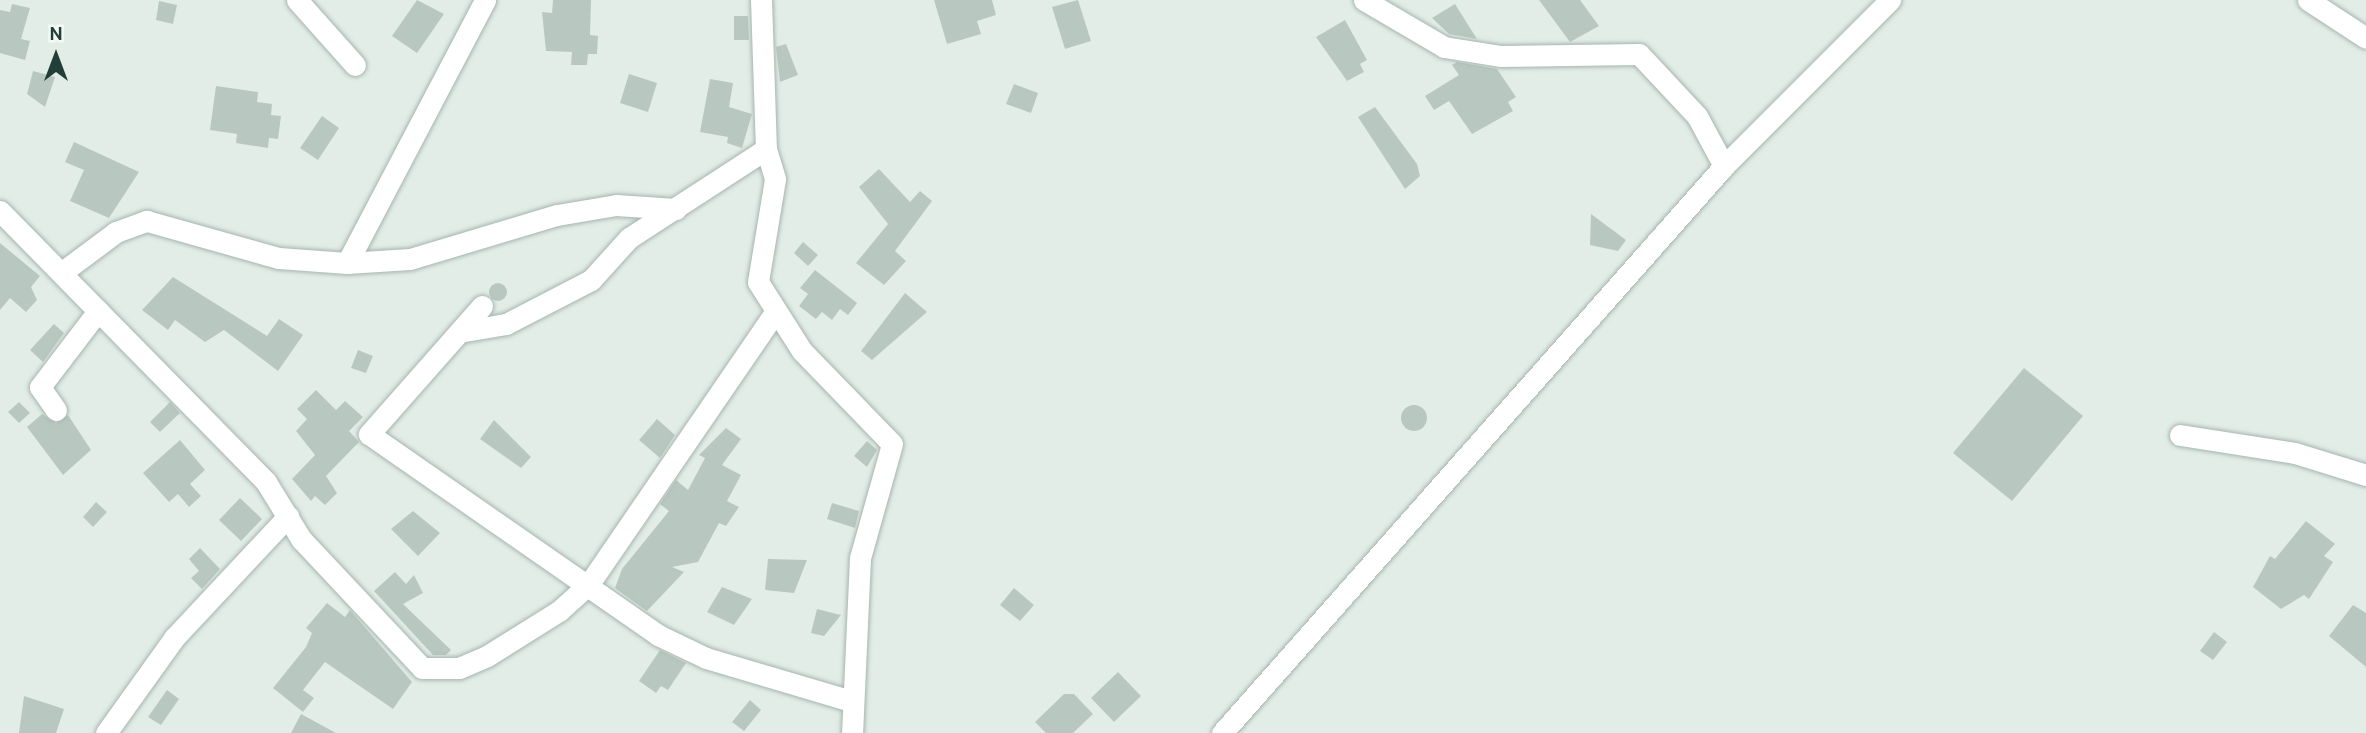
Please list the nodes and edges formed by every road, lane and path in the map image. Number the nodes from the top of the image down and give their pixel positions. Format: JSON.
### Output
{"nodes":[{"id":1,"x":297,"y":0,"type":"edge"},
{"id":2,"x":485,"y":0,"type":"edge"},
{"id":3,"x":761,"y":0,"type":"edge"},
{"id":4,"x":1364,"y":0,"type":"edge"},
{"id":5,"x":1890,"y":0,"type":"edge"},
{"id":6,"x":2308,"y":0,"type":"edge"},
{"id":7,"x":2366,"y":38,"type":"edge"},
{"id":8,"x":355,"y":65,"type":"dead end"},
{"id":9,"x":766,"y":149,"type":"junction"},
{"id":10,"x":1724,"y":166,"type":"junction"},
{"id":11,"x":676,"y":209,"type":"junction"},
{"id":12,"x":0,"y":211,"type":"edge"},
{"id":13,"x":347,"y":263,"type":"junction"},
{"id":14,"x":61,"y":273,"type":"junction"},
{"id":15,"x":482,"y":306,"type":"dead end"},
{"id":16,"x":98,"y":311,"type":"junction"},
{"id":17,"x":775,"y":314,"type":"junction"},
{"id":18,"x":459,"y":332,"type":"junction"},
{"id":19,"x":56,"y":410,"type":"dead end"},
{"id":20,"x":2180,"y":435,"type":"dead end"},
{"id":21,"x":2366,"y":475,"type":"edge"},
{"id":22,"x":288,"y":516,"type":"junction"},
{"id":23,"x":589,"y":584,"type":"junction"},
{"id":24,"x":850,"y":701,"type":"junction"},
{"id":25,"x":106,"y":733,"type":"edge"},
{"id":26,"x":852,"y":733,"type":"edge"},
{"id":27,"x":1222,"y":733,"type":"edge"}],
"edges":[{"from":1,"to":8,"type":"street"},
{"from":2,"to":13,"type":"street"},
{"from":3,"to":9,"type":"street"},
{"from":4,"to":10,"type":"street"},
{"from":5,"to":10,"type":"street"},
{"from":6,"to":7,"type":"street"},
{"from":9,"to":11,"type":"street"},
{"from":9,"to":17,"type":"street"},
{"from":10,"to":27,"type":"street"},
{"from":11,"to":13,"type":"street"},
{"from":11,"to":18,"type":"street"},
{"from":12,"to":14,"type":"street"},
{"from":13,"to":14,"type":"street"},
{"from":14,"to":16,"type":"street"},
{"from":15,"to":18,"type":"street"},
{"from":16,"to":19,"type":"street"},
{"from":16,"to":22,"type":"street"},
{"from":17,"to":23,"type":"street"},
{"from":17,"to":24,"type":"street"},
{"from":18,"to":23,"type":"street"},
{"from":20,"to":21,"type":"street"},
{"from":22,"to":23,"type":"street"},
{"from":22,"to":25,"type":"street"},
{"from":23,"to":24,"type":"street"},
{"from":24,"to":26,"type":"street"}]}
